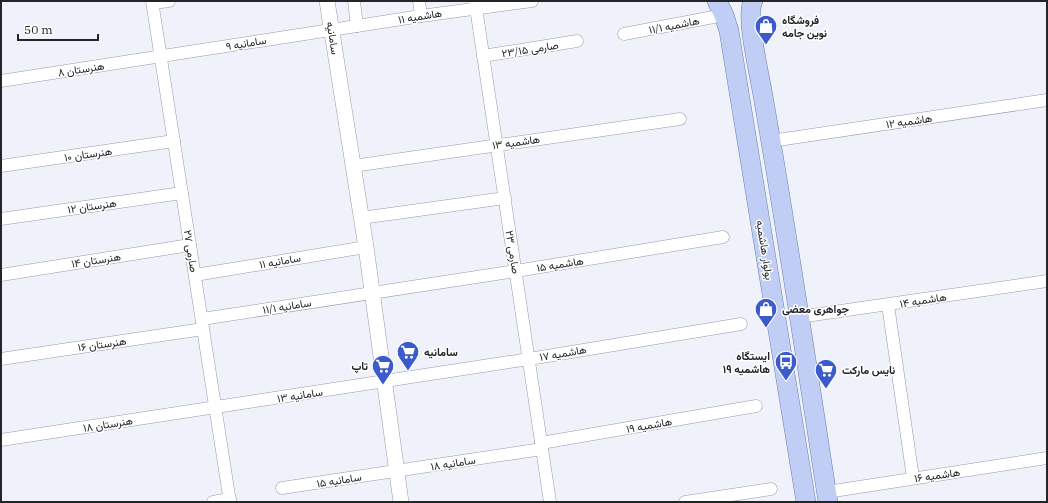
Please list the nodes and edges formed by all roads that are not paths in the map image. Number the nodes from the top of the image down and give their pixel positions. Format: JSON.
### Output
{"nodes":[{"id":1,"x":169,"y":1,"type":"edge"},
{"id":2,"x":327,"y":1,"type":"edge"},
{"id":3,"x":354,"y":1,"type":"edge"},
{"id":4,"x":419,"y":1,"type":"edge"},
{"id":5,"x":532,"y":1,"type":"edge"},
{"id":6,"x":753,"y":1,"type":"edge"},
{"id":7,"x":152,"y":2,"type":"edge"},
{"id":8,"x":476,"y":4,"type":"edge"},
{"id":9,"x":721,"y":8,"type":"edge"},
{"id":10,"x":421,"y":16,"type":"junction"},
{"id":11,"x":357,"y":26,"type":"junction"},
{"id":12,"x":332,"y":30,"type":"junction"},
{"id":13,"x":624,"y":34,"type":"dead end"},
{"id":14,"x":577,"y":42,"type":"dead end"},
{"id":15,"x":161,"y":56,"type":"junction"},
{"id":16,"x":483,"y":56,"type":"junction"},
{"id":17,"x":1,"y":81,"type":"edge"},
{"id":18,"x":1047,"y":100,"type":"edge"},
{"id":19,"x":680,"y":119,"type":"dead end"},
{"id":20,"x":174,"y":141,"type":"junction"},
{"id":21,"x":771,"y":141,"type":"junction"},
{"id":22,"x":497,"y":145,"type":"junction"},
{"id":23,"x":1,"y":166,"type":"edge"},
{"id":24,"x":353,"y":166,"type":"junction"},
{"id":25,"x":182,"y":193,"type":"junction"},
{"id":26,"x":505,"y":198,"type":"junction"},
{"id":27,"x":361,"y":218,"type":"junction"},
{"id":28,"x":1,"y":219,"type":"edge"},
{"id":29,"x":723,"y":237,"type":"dead end"},
{"id":30,"x":190,"y":245,"type":"junction"},
{"id":31,"x":366,"y":247,"type":"junction"},
{"id":32,"x":789,"y":256,"type":"junction"},
{"id":33,"x":766,"y":259,"type":"junction"},
{"id":34,"x":516,"y":271,"type":"junction"},
{"id":35,"x":1,"y":275,"type":"edge"},
{"id":36,"x":195,"y":275,"type":"junction"},
{"id":37,"x":1047,"y":281,"type":"edge"},
{"id":38,"x":372,"y":293,"type":"junction"},
{"id":39,"x":888,"y":305,"type":"junction"},
{"id":40,"x":799,"y":317,"type":"junction"},
{"id":41,"x":203,"y":324,"type":"junction"},
{"id":42,"x":741,"y":324,"type":"dead end"},
{"id":43,"x":1,"y":359,"type":"edge"},
{"id":44,"x":529,"y":359,"type":"junction"},
{"id":45,"x":384,"y":382,"type":"junction"},
{"id":46,"x":756,"y":406,"type":"dead end"},
{"id":47,"x":216,"y":408,"type":"junction"},
{"id":48,"x":1,"y":440,"type":"edge"},
{"id":49,"x":542,"y":446,"type":"junction"},
{"id":50,"x":509,"y":454,"type":"joint"},
{"id":51,"x":1047,"y":458,"type":"edge"},
{"id":52,"x":397,"y":471,"type":"junction"},
{"id":53,"x":913,"y":478,"type":"junction"},
{"id":54,"x":282,"y":488,"type":"dead end"},
{"id":55,"x":771,"y":489,"type":"dead end"},
{"id":56,"x":827,"y":497,"type":"edge"},
{"id":57,"x":230,"y":501,"type":"edge"},
{"id":58,"x":212,"y":502,"type":"edge"},
{"id":59,"x":401,"y":502,"type":"edge"},
{"id":60,"x":550,"y":502,"type":"edge"},
{"id":61,"x":685,"y":502,"type":"edge"},
{"id":62,"x":806,"y":502,"type":"edge"}],
"edges":[{"from":1,"to":7,"type":"street"},
{"from":2,"to":12,"type":"street","name":"سامانیه"},
{"from":3,"to":11,"type":"street"},
{"from":4,"to":10,"type":"street"},
{"from":5,"to":8,"type":"street","name":"هاشمیه ۱۱"},
{"from":6,"to":21,"type":"main road","name":"بولوار هاشمیه"},
{"from":7,"to":15,"type":"street","name":"صارمی ۲۷"},
{"from":8,"to":10,"type":"street","name":"هاشمیه ۱۱"},
{"from":8,"to":16,"type":"street","name":"صارمی ۲۳"},
{"from":9,"to":13,"type":"street","name":"هاشمیه ۱۱/۱"},
{"from":9,"to":33,"type":"main road","name":"بولوار هاشمیه"},
{"from":10,"to":11,"type":"street","name":"هاشمیه ۱۱"},
{"from":11,"to":12,"type":"street","name":"هاشمیه ۱۱"},
{"from":12,"to":15,"type":"street","name":"سامانیه ۹"},
{"from":12,"to":24,"type":"street","name":"سامانیه"},
{"from":14,"to":16,"type":"street","name":"صارمی ۲۳/۱۵"},
{"from":15,"to":17,"type":"street","name":"هنرستان ۸"},
{"from":15,"to":20,"type":"street","name":"صارمی ۲۷"},
{"from":16,"to":22,"type":"street","name":"صارمی ۲۳"},
{"from":18,"to":21,"type":"street","name":"هاشمیه ۱۲"},
{"from":19,"to":22,"type":"street","name":"هاشمیه ۱۳"},
{"from":20,"to":23,"type":"street","name":"هنرستان ۱۰"},
{"from":20,"to":25,"type":"street","name":"صارمی ۲۷"},
{"from":21,"to":32,"type":"main road","name":"بولوار هاشمیه"},
{"from":22,"to":24,"type":"street","name":"هاشمیه ۱۳"},
{"from":22,"to":26,"type":"street","name":"صارمی ۲۳"},
{"from":24,"to":27,"type":"street","name":"سامانیه"},
{"from":25,"to":28,"type":"street","name":"هنرستان ۱۲"},
{"from":25,"to":30,"type":"street","name":"صارمی ۲۷"},
{"from":26,"to":27,"type":"street"},
{"from":26,"to":34,"type":"street","name":"صارمی ۲۳"},
{"from":27,"to":31,"type":"street","name":"سامانیه"},
{"from":29,"to":34,"type":"street","name":"هاشمیه ۱۵"},
{"from":30,"to":35,"type":"street","name":"هنرستان ۱۴"},
{"from":30,"to":36,"type":"street","name":"صارمی ۲۷"},
{"from":31,"to":36,"type":"street","name":"سامانیه ۱۱"},
{"from":31,"to":38,"type":"street","name":"سامانیه"},
{"from":32,"to":33,"type":"main road"},
{"from":32,"to":40,"type":"main road","name":"بولوار هاشمیه"},
{"from":33,"to":62,"type":"main road","name":"بولوار هاشمیه"},
{"from":34,"to":38,"type":"street","name":"هاشمیه ۱۵"},
{"from":34,"to":44,"type":"street","name":"صارمی ۲۳"},
{"from":36,"to":41,"type":"street","name":"صارمی ۲۷"},
{"from":37,"to":39,"type":"street","name":"هاشمیه ۱۴"},
{"from":38,"to":41,"type":"street","name":"سامانیه ۱۱/۱"},
{"from":38,"to":45,"type":"street","name":"سامانیه"},
{"from":39,"to":40,"type":"street","name":"هاشمیه ۱۴"},
{"from":39,"to":53,"type":"street"},
{"from":40,"to":56,"type":"main road","name":"بولوار هاشمیه"},
{"from":41,"to":43,"type":"street","name":"هنرستان ۱۶"},
{"from":41,"to":47,"type":"street","name":"صارمی ۲۷"},
{"from":42,"to":44,"type":"street","name":"هاشمیه ۱۷"},
{"from":44,"to":45,"type":"street","name":"هاشمیه ۱۷"},
{"from":44,"to":49,"type":"street","name":"صارمی ۲۳"},
{"from":45,"to":47,"type":"street","name":"سامانیه ۱۳"},
{"from":45,"to":52,"type":"street","name":"سامانیه"},
{"from":46,"to":49,"type":"street","name":"هاشمیه ۱۹"},
{"from":47,"to":48,"type":"street","name":"هنرستان ۱۸"},
{"from":47,"to":57,"type":"street","name":"صارمی ۲۷"},
{"from":49,"to":50,"type":"street","name":"هاشمیه ۱۹"},
{"from":49,"to":60,"type":"street","name":"صارمی ۲۳"},
{"from":50,"to":52,"type":"street","name":"سامانیه ۱۸"},
{"from":51,"to":53,"type":"street","name":"هاشمیه ۱۶"},
{"from":52,"to":54,"type":"street","name":"سامانیه ۱۵"},
{"from":52,"to":59,"type":"street","name":"سامانیه"},
{"from":53,"to":56,"type":"street","name":"هاشمیه ۱۶"},
{"from":55,"to":61,"type":"street"},
{"from":57,"to":58,"type":"street"}]}
